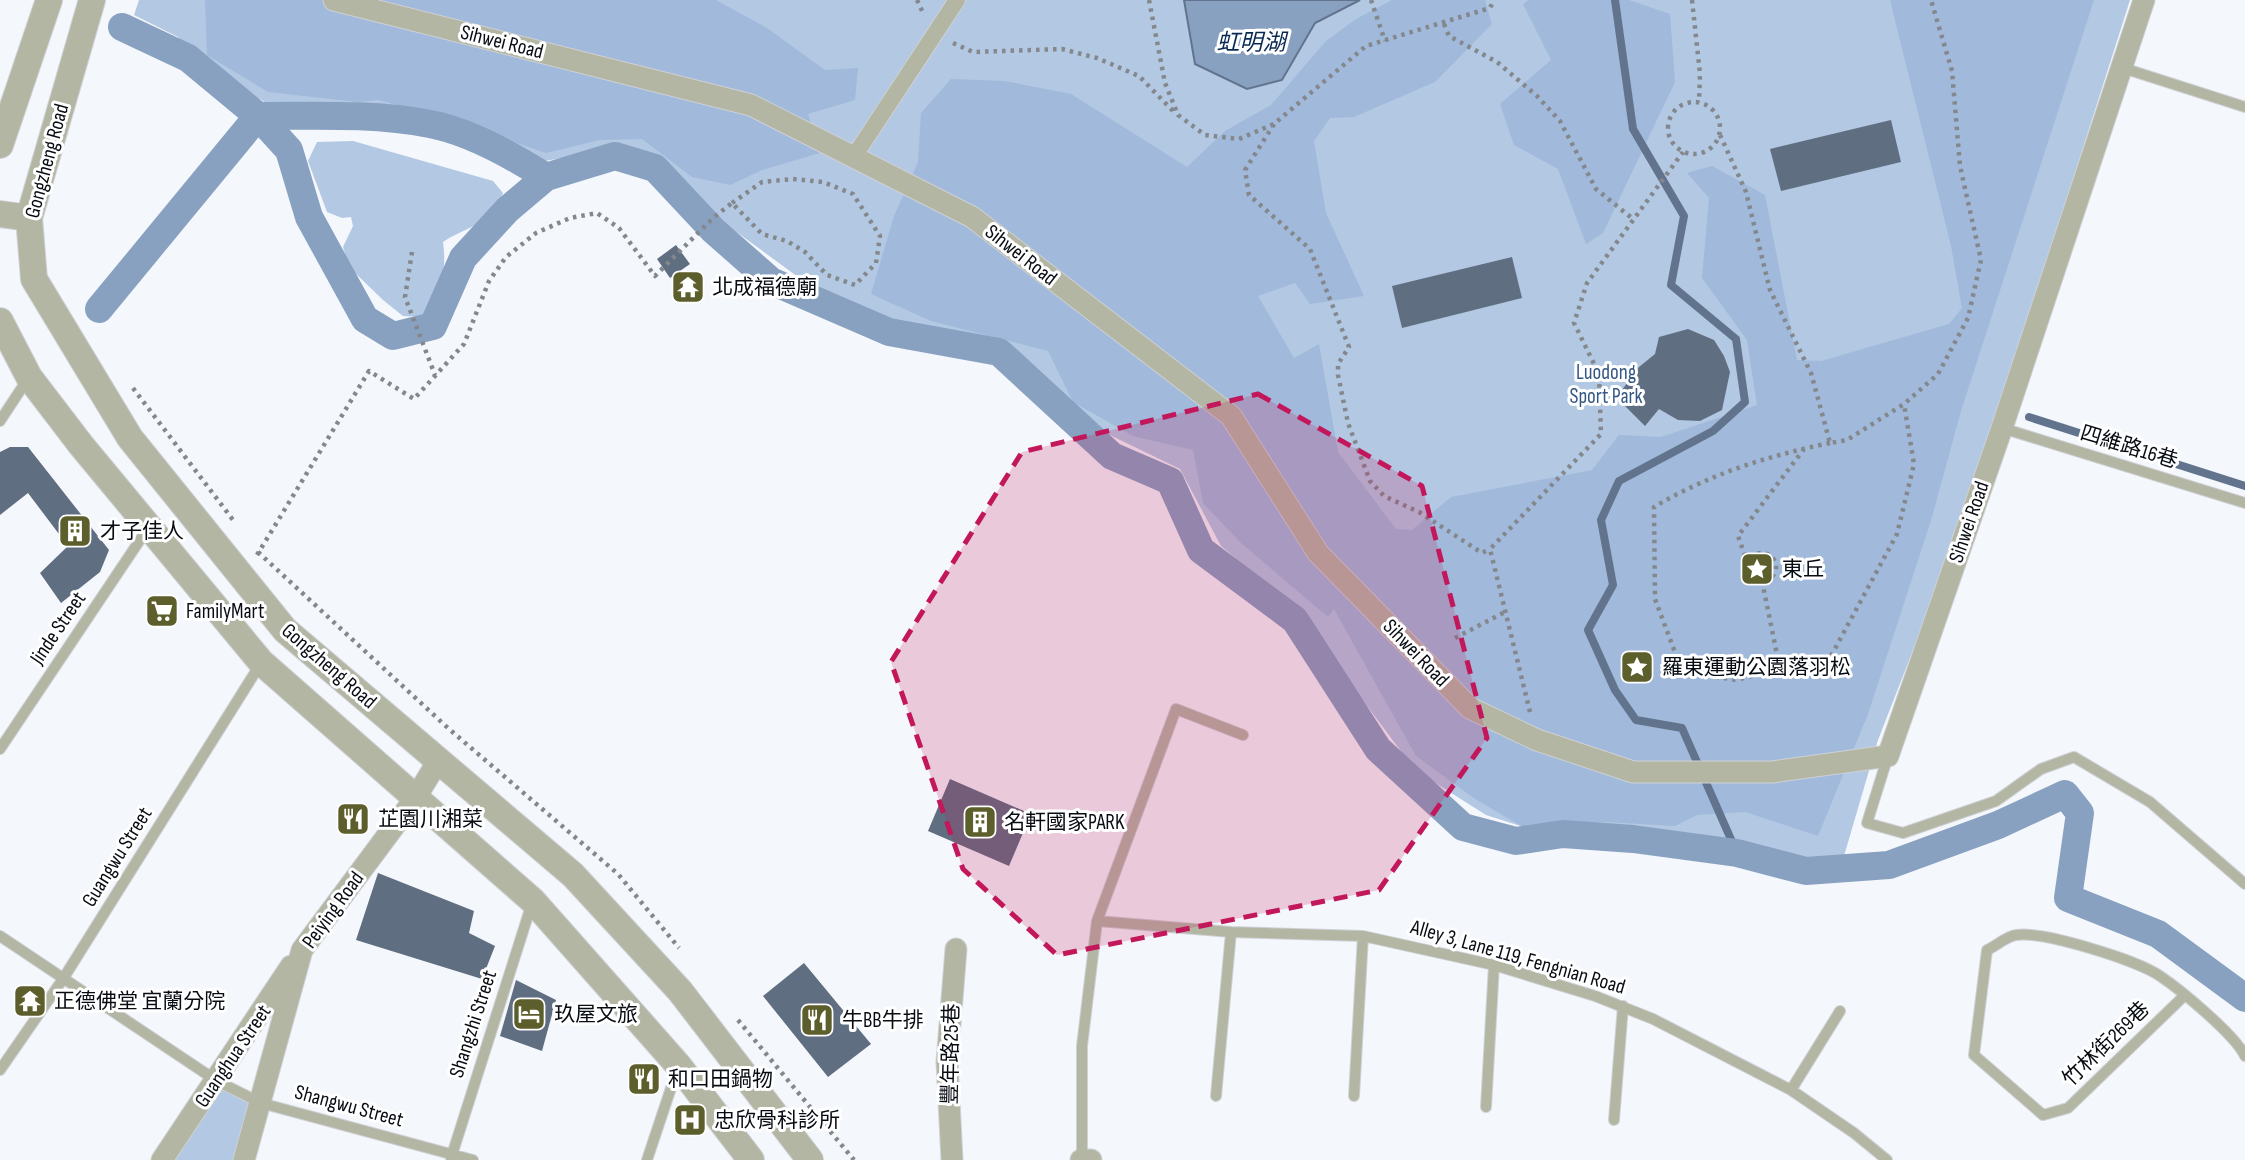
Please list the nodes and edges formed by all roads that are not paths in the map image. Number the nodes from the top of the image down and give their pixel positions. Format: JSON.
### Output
{"nodes":[{"id":1,"x":48,"y":0,"type":"edge"},
{"id":2,"x":92,"y":0,"type":"edge"},
{"id":3,"x":334,"y":0,"type":"edge"},
{"id":4,"x":957,"y":0,"type":"edge"},
{"id":5,"x":2144,"y":0,"type":"edge"},
{"id":6,"x":2123,"y":68,"type":"junction"},
{"id":7,"x":2245,"y":107,"type":"edge"},
{"id":8,"x":0,"y":145,"type":"edge"},
{"id":9,"x":855,"y":155,"type":"junction"},
{"id":10,"x":0,"y":214,"type":"edge"},
{"id":11,"x":29,"y":218,"type":"junction"},
{"id":12,"x":0,"y":321,"type":"edge"},
{"id":13,"x":29,"y":377,"type":"junction"},
{"id":14,"x":0,"y":421,"type":"edge"},
{"id":15,"x":2002,"y":428,"type":"junction"},
{"id":16,"x":2245,"y":503,"type":"edge"},
{"id":17,"x":148,"y":528,"type":"junction"},
{"id":18,"x":261,"y":662,"type":"junction"},
{"id":19,"x":1243,"y":735,"type":"dead end"},
{"id":20,"x":0,"y":749,"type":"edge"},
{"id":21,"x":1888,"y":756,"type":"junction"},
{"id":22,"x":438,"y":761,"type":"junction"},
{"id":23,"x":416,"y":797,"type":"junction"},
{"id":24,"x":2245,"y":884,"type":"edge"},
{"id":25,"x":533,"y":901,"type":"junction"},
{"id":26,"x":1097,"y":922,"type":"junction"},
{"id":27,"x":1231,"y":932,"type":"junction"},
{"id":28,"x":0,"y":936,"type":"edge"},
{"id":29,"x":1363,"y":936,"type":"junction"},
{"id":30,"x":956,"y":949,"type":"dead end"},
{"id":31,"x":302,"y":950,"type":"junction"},
{"id":32,"x":1494,"y":965,"type":"junction"},
{"id":33,"x":63,"y":979,"type":"junction"},
{"id":34,"x":2184,"y":996,"type":"junction"},
{"id":35,"x":1623,"y":1006,"type":"junction"},
{"id":36,"x":1840,"y":1011,"type":"dead end"},
{"id":37,"x":2245,"y":1056,"type":"edge"},
{"id":38,"x":678,"y":1065,"type":"junction"},
{"id":39,"x":0,"y":1070,"type":"edge"},
{"id":40,"x":217,"y":1082,"type":"junction"},
{"id":41,"x":1791,"y":1090,"type":"junction"},
{"id":42,"x":1216,"y":1096,"type":"dead end"},
{"id":43,"x":1354,"y":1096,"type":"dead end"},
{"id":44,"x":261,"y":1103,"type":"junction"},
{"id":45,"x":1486,"y":1107,"type":"dead end"},
{"id":46,"x":1614,"y":1120,"type":"dead end"},
{"id":47,"x":452,"y":1157,"type":"edge"},
{"id":48,"x":162,"y":1160,"type":"edge"},
{"id":49,"x":244,"y":1160,"type":"edge"},
{"id":50,"x":473,"y":1160,"type":"edge"},
{"id":51,"x":647,"y":1160,"type":"edge"},
{"id":52,"x":751,"y":1160,"type":"edge"},
{"id":53,"x":810,"y":1160,"type":"edge"},
{"id":54,"x":952,"y":1160,"type":"edge"},
{"id":55,"x":1081,"y":1160,"type":"edge"},
{"id":56,"x":1091,"y":1160,"type":"edge"},
{"id":57,"x":1887,"y":1160,"type":"edge"}],
"edges":[{"from":1,"to":8,"type":"street"},
{"from":2,"to":11,"type":"street","name":"Gongzheng Road"},
{"from":3,"to":9,"type":"street","name":"Sihwei Road"},
{"from":4,"to":9,"type":"street"},
{"from":5,"to":6,"type":"street","name":"Sihwei Road"},
{"from":6,"to":7,"type":"lane"},
{"from":6,"to":15,"type":"street","name":"Sihwei Road"},
{"from":9,"to":21,"type":"street","name":"Sihwei Road"},
{"from":10,"to":11,"type":"street"},
{"from":11,"to":22,"type":"street","name":"Gongzheng Road"},
{"from":12,"to":13,"type":"street","name":"Gongzheng Road"},
{"from":13,"to":14,"type":"lane"},
{"from":13,"to":17,"type":"street","name":"Gongzheng Road"},
{"from":15,"to":16,"type":"lane","name":"四維路16巷"},
{"from":15,"to":21,"type":"street","name":"Sihwei Road"},
{"from":17,"to":18,"type":"street","name":"Gongzheng Road"},
{"from":17,"to":20,"type":"lane","name":"Jinde Street"},
{"from":18,"to":23,"type":"street","name":"Gongzheng Road"},
{"from":18,"to":33,"type":"lane","name":"Guangwu Street"},
{"from":19,"to":26,"type":"lane"},
{"from":21,"to":24,"type":"lane"},
{"from":22,"to":23,"type":"street","name":"Peiying Road"},
{"from":22,"to":53,"type":"street","name":"Gongzheng Road"},
{"from":23,"to":25,"type":"street","name":"Gongzheng Road"},
{"from":23,"to":31,"type":"street","name":"Peiying Road"},
{"from":25,"to":38,"type":"street","name":"Gongzheng Road"},
{"from":25,"to":47,"type":"lane","name":"Shangzhi Street"},
{"from":26,"to":27,"type":"lane","name":"Alley 3, Lane 119, Fengnian Road"},
{"from":26,"to":55,"type":"lane"},
{"from":27,"to":29,"type":"lane","name":"Alley 3, Lane 119, Fengnian Road"},
{"from":27,"to":42,"type":"lane"},
{"from":28,"to":33,"type":"lane","name":"Shangwu Street"},
{"from":29,"to":32,"type":"lane","name":"Alley 3, Lane 119, Fengnian Road"},
{"from":29,"to":43,"type":"lane"},
{"from":30,"to":54,"type":"street","name":"豐年路25巷"},
{"from":31,"to":40,"type":"street","name":"Guanghua Street"},
{"from":31,"to":44,"type":"street","name":"Peiying Road"},
{"from":32,"to":35,"type":"lane","name":"Alley 3, Lane 119, Fengnian Road"},
{"from":32,"to":45,"type":"lane"},
{"from":33,"to":39,"type":"lane","name":"Guangwu Street"},
{"from":33,"to":40,"type":"lane","name":"Shangwu Street"},
{"from":34,"to":34,"type":"lane","name":"竹林街269巷"},
{"from":34,"to":37,"type":"lane","name":"竹林街269巷"},
{"from":35,"to":41,"type":"lane","name":"Alley 3, Lane 119, Fengnian Road"},
{"from":35,"to":46,"type":"lane"},
{"from":36,"to":41,"type":"lane"},
{"from":38,"to":51,"type":"lane"},
{"from":38,"to":52,"type":"street","name":"Gongzheng Road"},
{"from":40,"to":44,"type":"lane","name":"Shangwu Street"},
{"from":40,"to":48,"type":"street","name":"Guanghua Street"},
{"from":41,"to":57,"type":"lane","name":"Alley 3, Lane 119, Fengnian Road"},
{"from":44,"to":47,"type":"lane","name":"Shangwu Street"},
{"from":44,"to":49,"type":"street","name":"Peiying Road"},
{"from":47,"to":50,"type":"lane","name":"Shangwu Street"},
{"from":55,"to":56,"type":"street"}]}
